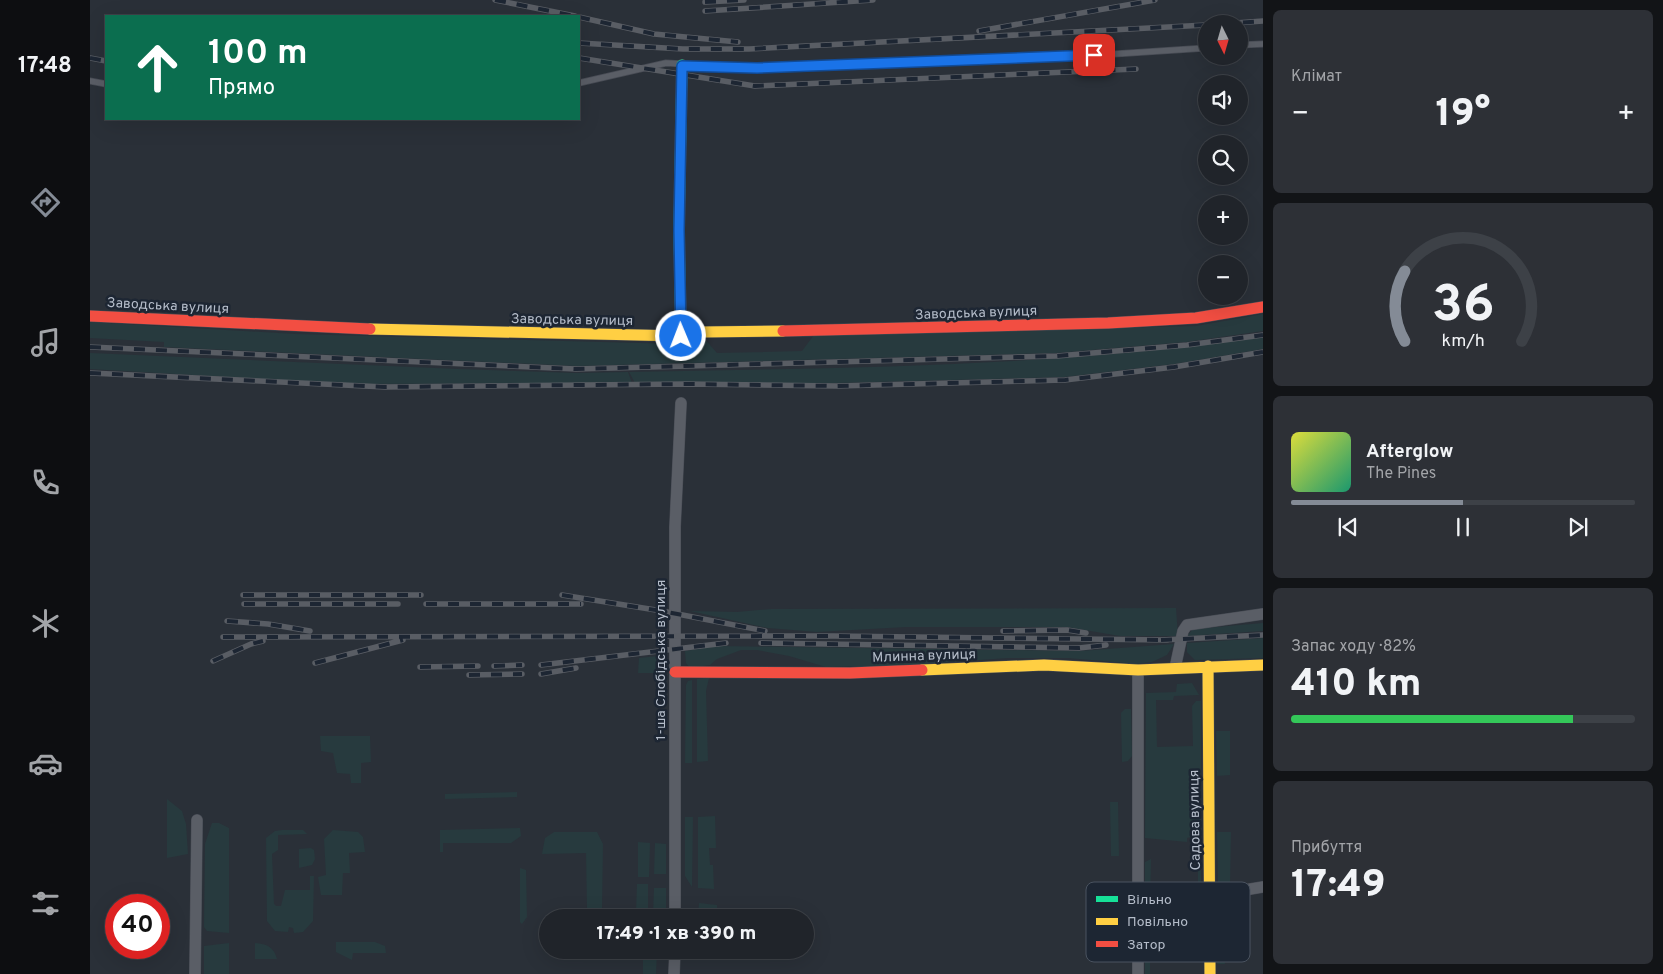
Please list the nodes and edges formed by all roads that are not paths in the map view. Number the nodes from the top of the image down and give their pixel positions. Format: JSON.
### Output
{"nodes":[{"id":1,"x":1263,"y":44,"type":"edge"},
{"id":2,"x":1248,"y":45,"type":"edge"},
{"id":3,"x":1198,"y":49,"type":"edge"},
{"id":4,"x":682,"y":66,"type":"junction"},
{"id":5,"x":90,"y":81,"type":"edge"},
{"id":6,"x":580,"y":83,"type":"edge"},
{"id":7,"x":105,"y":84,"type":"edge"},
{"id":8,"x":1263,"y":307,"type":"edge"},
{"id":9,"x":90,"y":316,"type":"edge"},
{"id":10,"x":681,"y":336,"type":"junction"},
{"id":11,"x":681,"y":403,"type":"dead end"},
{"id":12,"x":1263,"y":614,"type":"edge"},
{"id":13,"x":1263,"y":665,"type":"edge"},
{"id":14,"x":1208,"y":666,"type":"junction"},
{"id":15,"x":1175,"y":668,"type":"junction"},
{"id":16,"x":1138,"y":670,"type":"junction"},
{"id":17,"x":675,"y":672,"type":"junction"},
{"id":18,"x":197,"y":820,"type":"dead end"},
{"id":19,"x":1138,"y":882,"type":"edge"},
{"id":20,"x":1210,"y":882,"type":"edge"},
{"id":21,"x":1263,"y":887,"type":"edge"},
{"id":22,"x":1250,"y":889,"type":"edge"},
{"id":23,"x":675,"y":909,"type":"edge"},
{"id":24,"x":674,"y":959,"type":"edge"},
{"id":25,"x":195,"y":974,"type":"edge"},
{"id":26,"x":674,"y":974,"type":"edge"}],
"edges":[{"from":1,"to":2,"type":"lane"},
{"from":3,"to":4,"type":"lane"},
{"from":4,"to":6,"type":"lane"},
{"from":4,"to":10,"type":"street"},
{"from":5,"to":7,"type":"lane"},
{"from":8,"to":10,"type":"street","name":"Заводська вулиця"},
{"from":9,"to":10,"type":"street","name":"Заводська вулиця"},
{"from":11,"to":17,"type":"street","name":"1-ша Слобідська вулиця"},
{"from":12,"to":15,"type":"street"},
{"from":13,"to":14,"type":"street","name":"Млинна вулиця"},
{"from":14,"to":15,"type":"street","name":"Млинна вулиця"},
{"from":14,"to":20,"type":"street","name":"Садова вулиця"},
{"from":15,"to":16,"type":"street","name":"Млинна вулиця"},
{"from":16,"to":17,"type":"street","name":"Млинна вулиця"},
{"from":16,"to":19,"type":"street"},
{"from":17,"to":23,"type":"street","name":"1-ша Слобідська вулиця"},
{"from":18,"to":25,"type":"street"},
{"from":21,"to":22,"type":"street"},
{"from":24,"to":26,"type":"street"}]}
